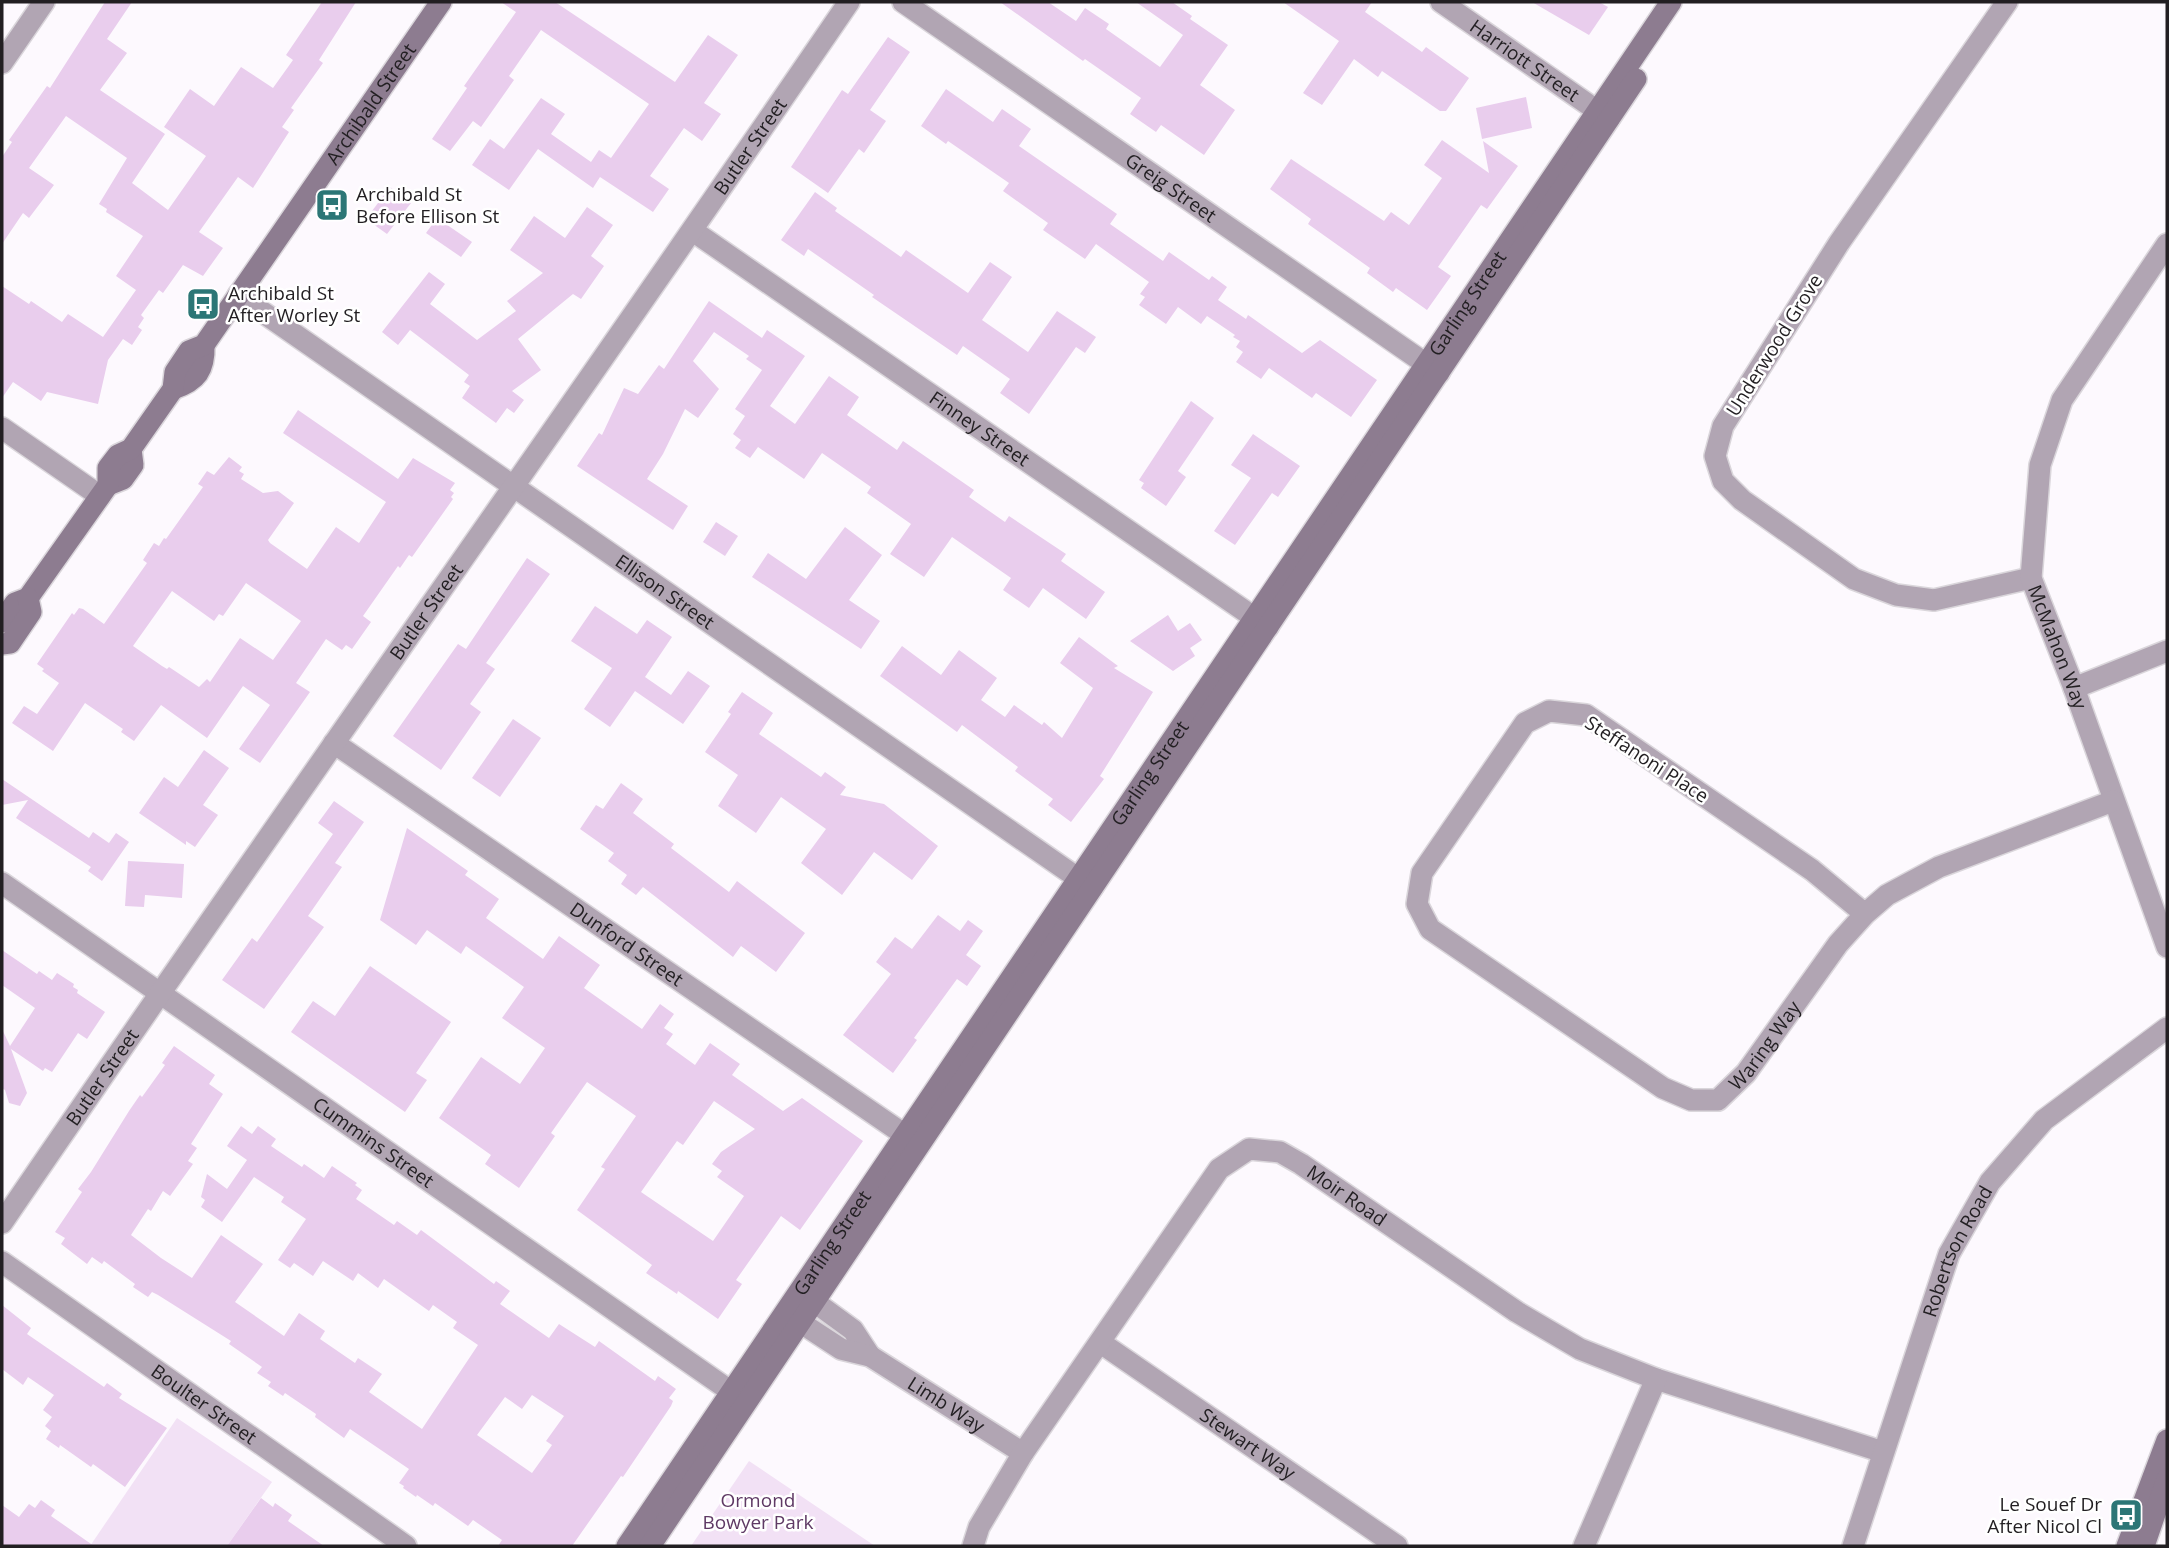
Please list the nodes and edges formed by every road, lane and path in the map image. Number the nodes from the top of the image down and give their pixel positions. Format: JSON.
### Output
{"nodes":[{"id":1,"x":44,"y":2,"type":"edge"},
{"id":2,"x":441,"y":2,"type":"edge"},
{"id":3,"x":849,"y":2,"type":"edge"},
{"id":4,"x":903,"y":2,"type":"edge"},
{"id":5,"x":1441,"y":2,"type":"edge"},
{"id":6,"x":1671,"y":2,"type":"edge"},
{"id":7,"x":1688,"y":2,"type":"edge"},
{"id":8,"x":2007,"y":2,"type":"edge"},
{"id":9,"x":2,"y":63,"type":"edge"},
{"id":10,"x":1602,"y":114,"type":"junction"},
{"id":11,"x":693,"y":231,"type":"junction"},
{"id":12,"x":2167,"y":244,"type":"edge"},
{"id":13,"x":238,"y":295,"type":"junction"},
{"id":14,"x":1433,"y":368,"type":"junction"},
{"id":15,"x":2,"y":428,"type":"edge"},
{"id":16,"x":514,"y":487,"type":"junction"},
{"id":17,"x":104,"y":490,"type":"junction"},
{"id":18,"x":2031,"y":578,"type":"junction"},
{"id":19,"x":27,"y":598,"type":"junction"},
{"id":20,"x":2,"y":622,"type":"edge"},
{"id":21,"x":1261,"y":622,"type":"junction"},
{"id":22,"x":2,"y":644,"type":"edge"},
{"id":23,"x":2167,"y":651,"type":"edge"},
{"id":24,"x":2074,"y":688,"type":"junction"},
{"id":25,"x":334,"y":743,"type":"junction"},
{"id":26,"x":2113,"y":801,"type":"junction"},
{"id":27,"x":2,"y":883,"type":"edge"},
{"id":28,"x":1085,"y":883,"type":"junction"},
{"id":29,"x":1417,"y":904,"type":"joint"},
{"id":30,"x":1865,"y":915,"type":"junction"},
{"id":31,"x":2167,"y":947,"type":"edge"},
{"id":32,"x":160,"y":992,"type":"junction"},
{"id":33,"x":2167,"y":1028,"type":"edge"},
{"id":34,"x":912,"y":1141,"type":"junction"},
{"id":35,"x":2,"y":1223,"type":"edge"},
{"id":36,"x":2,"y":1262,"type":"edge"},
{"id":37,"x":808,"y":1297,"type":"junction"},
{"id":38,"x":793,"y":1318,"type":"junction"},
{"id":39,"x":1101,"y":1343,"type":"junction"},
{"id":40,"x":870,"y":1356,"type":"junction"},
{"id":41,"x":1656,"y":1378,"type":"junction"},
{"id":42,"x":739,"y":1398,"type":"junction"},
{"id":43,"x":2167,"y":1440,"type":"edge"},
{"id":44,"x":1883,"y":1452,"type":"junction"},
{"id":45,"x":1023,"y":1453,"type":"junction"},
{"id":46,"x":2167,"y":1479,"type":"edge"},
{"id":47,"x":407,"y":1546,"type":"edge"},
{"id":48,"x":627,"y":1546,"type":"edge"},
{"id":49,"x":650,"y":1546,"type":"edge"},
{"id":50,"x":973,"y":1546,"type":"edge"},
{"id":51,"x":1396,"y":1546,"type":"edge"},
{"id":52,"x":1584,"y":1546,"type":"edge"},
{"id":53,"x":1853,"y":1546,"type":"edge"},
{"id":54,"x":2127,"y":1546,"type":"edge"},
{"id":55,"x":2144,"y":1546,"type":"edge"}],
"edges":[{"from":1,"to":9,"type":"street"},
{"from":2,"to":13,"type":"street","name":"Archibald Street"},
{"from":3,"to":11,"type":"street","name":"Butler Street"},
{"from":4,"to":14,"type":"street","name":"Greig Street"},
{"from":5,"to":10,"type":"street","name":"Harriott Street"},
{"from":6,"to":10,"type":"street","name":"Garling Street"},
{"from":7,"to":10,"type":"street","name":"Garling Street"},
{"from":8,"to":18,"type":"street","name":"Underwood Grove"},
{"from":10,"to":14,"type":"street","name":"Garling Street"},
{"from":11,"to":16,"type":"street","name":"Butler Street"},
{"from":11,"to":21,"type":"street","name":"Finney Street"},
{"from":12,"to":18,"type":"street","name":"McMahon Way"},
{"from":13,"to":16,"type":"street","name":"Ellison Street"},
{"from":13,"to":17,"type":"street","name":"Archibald Street"},
{"from":14,"to":21,"type":"street","name":"Garling Street"},
{"from":15,"to":17,"type":"street"},
{"from":16,"to":25,"type":"street","name":"Butler Street"},
{"from":16,"to":28,"type":"street","name":"Ellison Street"},
{"from":17,"to":19,"type":"street","name":"Archibald Street"},
{"from":18,"to":24,"type":"street","name":"McMahon Way"},
{"from":19,"to":20,"type":"street","name":"Archibald Street"},
{"from":19,"to":22,"type":"street","name":"Archibald Street"},
{"from":21,"to":28,"type":"street","name":"Garling Street"},
{"from":23,"to":24,"type":"street"},
{"from":24,"to":26,"type":"street","name":"McMahon Way"},
{"from":25,"to":32,"type":"street","name":"Butler Street"},
{"from":25,"to":34,"type":"street","name":"Dunford Street"},
{"from":26,"to":30,"type":"street","name":"Waring Way"},
{"from":26,"to":31,"type":"street","name":"McMahon Way"},
{"from":27,"to":32,"type":"street","name":"Cummins Street"},
{"from":28,"to":34,"type":"street","name":"Garling Street"},
{"from":29,"to":30,"type":"street","name":"Waring Way"},
{"from":29,"to":30,"type":"street","name":"Steffanoni Place"},
{"from":32,"to":35,"type":"street","name":"Butler Street"},
{"from":32,"to":42,"type":"street","name":"Cummins Street"},
{"from":33,"to":44,"type":"street","name":"Robertson Road"},
{"from":34,"to":37,"type":"street","name":"Garling Street"},
{"from":36,"to":47,"type":"street","name":"Boulter Street"},
{"from":37,"to":38,"type":"street","name":"Garling Street"},
{"from":37,"to":40,"type":"street","name":"Limb Way"},
{"from":38,"to":40,"type":"street","name":"Limb Way"},
{"from":38,"to":42,"type":"street","name":"Garling Street"},
{"from":39,"to":41,"type":"street","name":"Moir Road"},
{"from":39,"to":45,"type":"street","name":"Moir Road"},
{"from":39,"to":51,"type":"street","name":"Stewart Way"},
{"from":40,"to":45,"type":"street","name":"Limb Way"},
{"from":41,"to":44,"type":"street","name":"Moir Road"},
{"from":41,"to":52,"type":"street"},
{"from":42,"to":48,"type":"street","name":"Garling Street"},
{"from":42,"to":49,"type":"street","name":"Garling Street"},
{"from":43,"to":54,"type":"street"},
{"from":44,"to":53,"type":"street","name":"Robertson Road"},
{"from":45,"to":50,"type":"street","name":"Moir Road"},
{"from":46,"to":55,"type":"street"}]}
